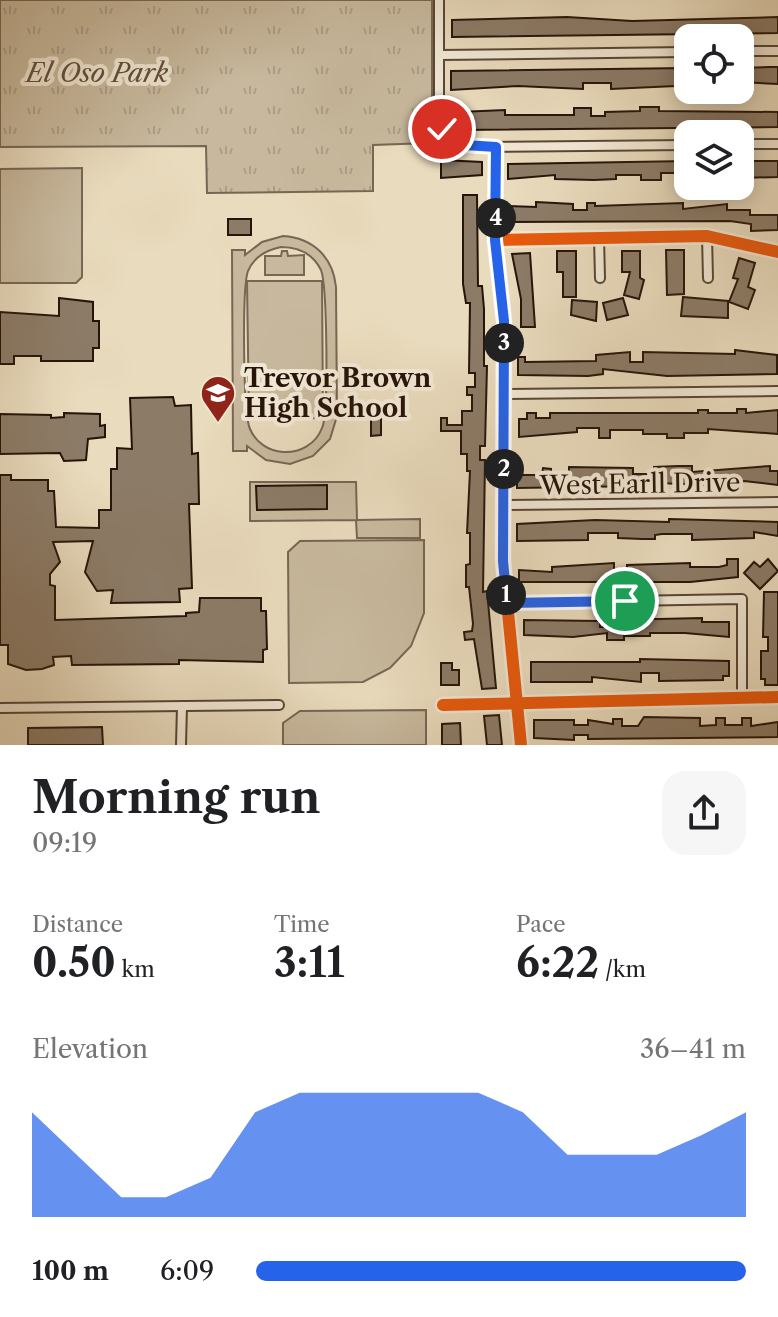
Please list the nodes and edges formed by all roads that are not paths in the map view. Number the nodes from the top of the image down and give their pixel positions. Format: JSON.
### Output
{"nodes":[{"id":1,"x":439,"y":0,"type":"edge"},
{"id":2,"x":754,"y":51,"type":"edge"},
{"id":3,"x":778,"y":51,"type":"edge"},
{"id":4,"x":674,"y":52,"type":"edge"},
{"id":5,"x":439,"y":55,"type":"junction"},
{"id":6,"x":754,"y":144,"type":"edge"},
{"id":7,"x":778,"y":144,"type":"edge"},
{"id":8,"x":674,"y":145,"type":"edge"},
{"id":9,"x":496,"y":147,"type":"junction"},
{"id":10,"x":707,"y":236,"type":"junction"},
{"id":11,"x":599,"y":238,"type":"junction"},
{"id":12,"x":495,"y":240,"type":"junction"},
{"id":13,"x":778,"y":252,"type":"edge"},
{"id":14,"x":600,"y":278,"type":"dead end"},
{"id":15,"x":708,"y":278,"type":"dead end"},
{"id":16,"x":778,"y":391,"type":"edge"},
{"id":17,"x":504,"y":394,"type":"junction"},
{"id":18,"x":778,"y":502,"type":"edge"},
{"id":19,"x":503,"y":505,"type":"junction"},
{"id":20,"x":507,"y":603,"type":"junction"},
{"id":21,"x":742,"y":697,"type":"junction"},
{"id":22,"x":778,"y":697,"type":"edge"},
{"id":23,"x":517,"y":701,"type":"junction"},
{"id":24,"x":279,"y":705,"type":"dead end"},
{"id":25,"x":443,"y":705,"type":"dead end"},
{"id":26,"x":182,"y":706,"type":"junction"},
{"id":27,"x":0,"y":708,"type":"edge"},
{"id":28,"x":181,"y":745,"type":"edge"},
{"id":29,"x":521,"y":745,"type":"edge"}],
"edges":[{"from":1,"to":5,"type":"street"},
{"from":2,"to":3,"type":"street"},
{"from":4,"to":5,"type":"street"},
{"from":5,"to":9,"type":"street"},
{"from":6,"to":7,"type":"street"},
{"from":8,"to":9,"type":"street"},
{"from":9,"to":12,"type":"street"},
{"from":10,"to":11,"type":"street"},
{"from":10,"to":13,"type":"street"},
{"from":10,"to":15,"type":"street"},
{"from":11,"to":12,"type":"street"},
{"from":11,"to":14,"type":"street"},
{"from":12,"to":17,"type":"street"},
{"from":16,"to":17,"type":"street"},
{"from":17,"to":19,"type":"street"},
{"from":18,"to":19,"type":"street","name":"West Earll Drive"},
{"from":19,"to":20,"type":"street"},
{"from":20,"to":21,"type":"street"},
{"from":20,"to":23,"type":"street"},
{"from":21,"to":22,"type":"street"},
{"from":21,"to":23,"type":"street"},
{"from":23,"to":25,"type":"street"},
{"from":23,"to":29,"type":"street"},
{"from":24,"to":26,"type":"street"},
{"from":26,"to":27,"type":"street"},
{"from":26,"to":28,"type":"street"}]}
